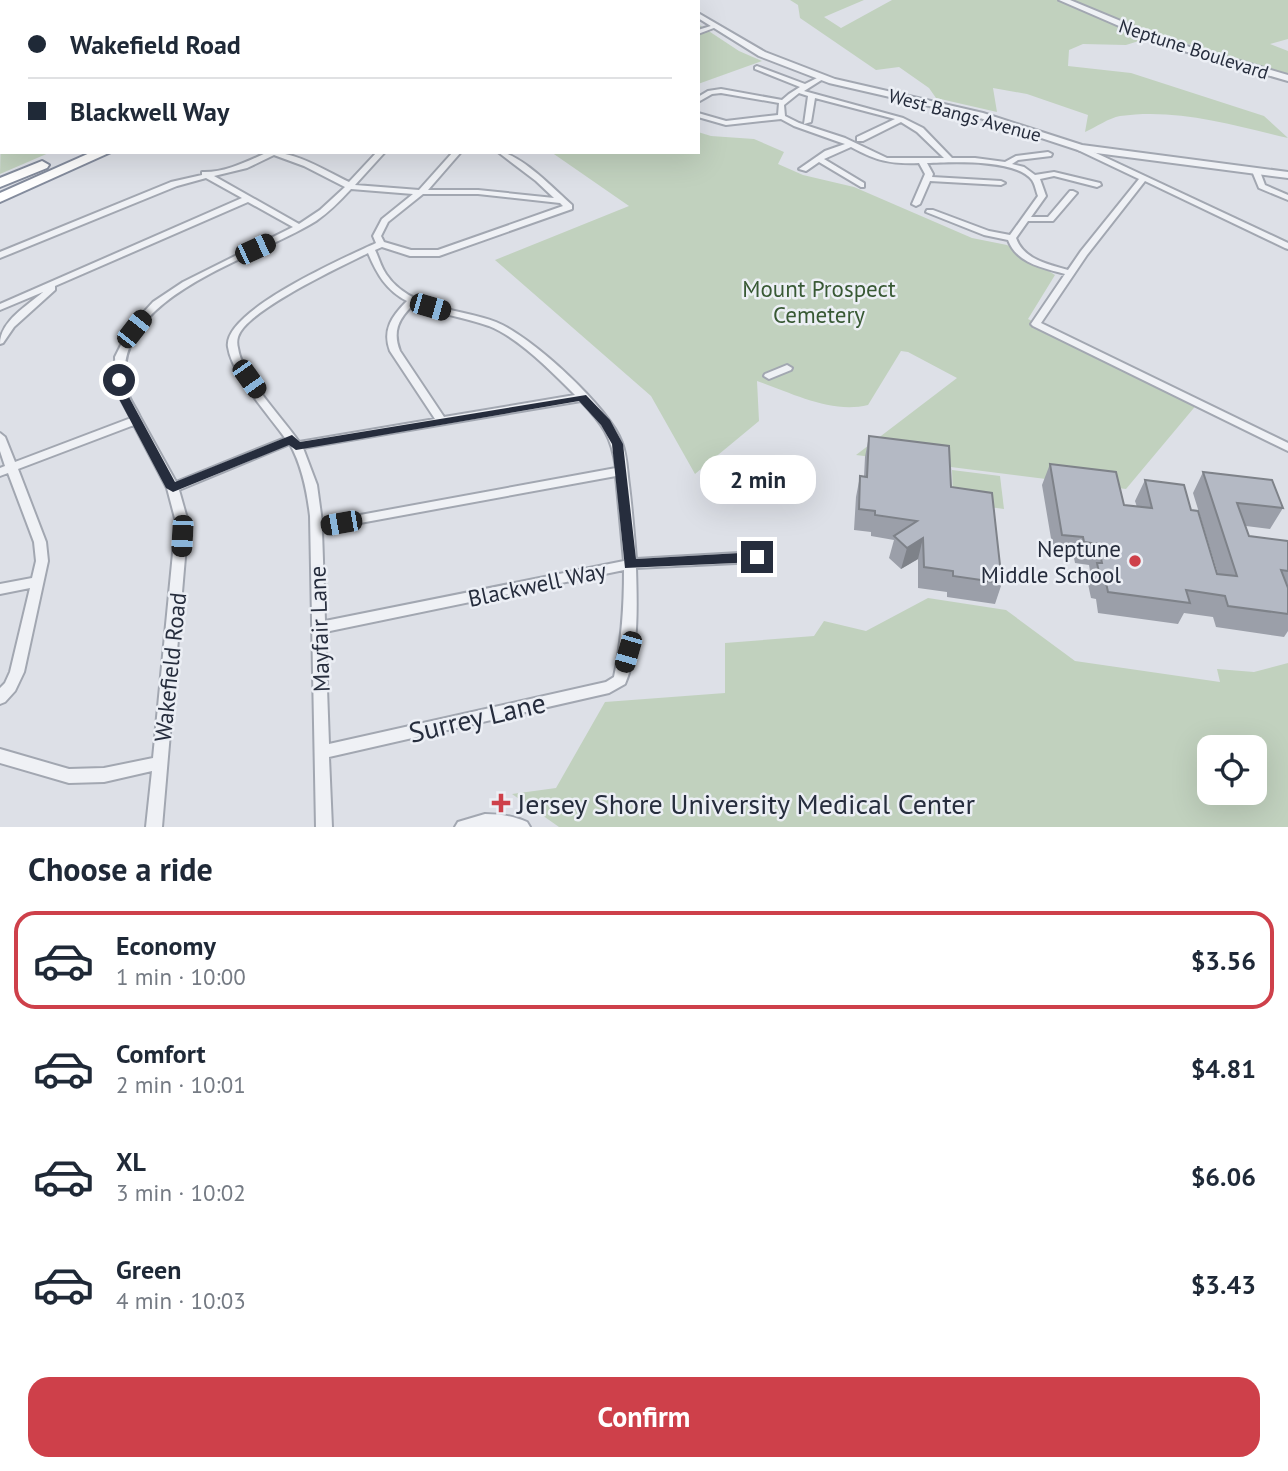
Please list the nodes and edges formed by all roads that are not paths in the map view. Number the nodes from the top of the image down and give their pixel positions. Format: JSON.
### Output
{"nodes":[{"id":1,"x":1063,"y":0,"type":"edge"},
{"id":2,"x":700,"y":16,"type":"edge"},
{"id":3,"x":716,"y":26,"type":"junction"},
{"id":4,"x":700,"y":31,"type":"edge"},
{"id":5,"x":757,"y":68,"type":"dead end"},
{"id":6,"x":821,"y":78,"type":"junction"},
{"id":7,"x":1288,"y":78,"type":"edge"},
{"id":8,"x":802,"y":89,"type":"junction"},
{"id":9,"x":812,"y":95,"type":"junction"},
{"id":10,"x":700,"y":99,"type":"edge"},
{"id":11,"x":783,"y":102,"type":"junction"},
{"id":12,"x":700,"y":116,"type":"edge"},
{"id":13,"x":782,"y":117,"type":"junction"},
{"id":14,"x":901,"y":119,"type":"junction"},
{"id":15,"x":807,"y":122,"type":"dead end"},
{"id":16,"x":860,"y":139,"type":"dead end"},
{"id":17,"x":850,"y":144,"type":"junction"},
{"id":18,"x":1081,"y":148,"type":"junction"},
{"id":19,"x":68,"y":154,"type":"edge"},
{"id":20,"x":99,"y":154,"type":"edge"},
{"id":21,"x":273,"y":154,"type":"edge"},
{"id":22,"x":278,"y":154,"type":"edge"},
{"id":23,"x":379,"y":154,"type":"edge"},
{"id":24,"x":455,"y":154,"type":"edge"},
{"id":25,"x":504,"y":154,"type":"edge"},
{"id":26,"x":1048,"y":154,"type":"dead end"},
{"id":27,"x":820,"y":159,"type":"junction"},
{"id":28,"x":949,"y":159,"type":"junction"},
{"id":29,"x":922,"y":161,"type":"junction"},
{"id":30,"x":1005,"y":165,"type":"junction"},
{"id":31,"x":803,"y":169,"type":"dead end"},
{"id":32,"x":1256,"y":171,"type":"junction"},
{"id":33,"x":205,"y":174,"type":"junction"},
{"id":34,"x":1288,"y":175,"type":"edge"},
{"id":35,"x":1032,"y":178,"type":"junction"},
{"id":36,"x":927,"y":179,"type":"junction"},
{"id":37,"x":1143,"y":179,"type":"junction"},
{"id":38,"x":1001,"y":183,"type":"dead end"},
{"id":39,"x":0,"y":184,"type":"edge"},
{"id":40,"x":861,"y":185,"type":"dead end"},
{"id":41,"x":1097,"y":185,"type":"dead end"},
{"id":42,"x":352,"y":187,"type":"junction"},
{"id":43,"x":420,"y":192,"type":"junction"},
{"id":44,"x":1073,"y":193,"type":"dead end"},
{"id":45,"x":0,"y":198,"type":"edge"},
{"id":46,"x":1288,"y":198,"type":"edge"},
{"id":47,"x":247,"y":199,"type":"junction"},
{"id":48,"x":563,"y":201,"type":"junction"},
{"id":49,"x":916,"y":204,"type":"dead end"},
{"id":50,"x":930,"y":212,"type":"dead end"},
{"id":51,"x":1026,"y":219,"type":"junction"},
{"id":52,"x":299,"y":227,"type":"junction"},
{"id":53,"x":1012,"y":238,"type":"junction"},
{"id":54,"x":376,"y":246,"type":"junction"},
{"id":55,"x":1288,"y":246,"type":"edge"},
{"id":56,"x":0,"y":255,"type":"edge"},
{"id":57,"x":1071,"y":273,"type":"junction"},
{"id":58,"x":61,"y":282,"type":"junction"},
{"id":59,"x":413,"y":300,"type":"junction"},
{"id":60,"x":0,"y":307,"type":"edge"},
{"id":61,"x":0,"y":320,"type":"edge"},
{"id":62,"x":11,"y":325,"type":"junction"},
{"id":63,"x":0,"y":341,"type":"edge"},
{"id":64,"x":787,"y":368,"type":"dead end"},
{"id":65,"x":769,"y":376,"type":"dead end"},
{"id":66,"x":582,"y":397,"type":"junction"},
{"id":67,"x":136,"y":420,"type":"junction"},
{"id":68,"x":442,"y":422,"type":"junction"},
{"id":69,"x":0,"y":437,"type":"edge"},
{"id":70,"x":294,"y":443,"type":"junction"},
{"id":71,"x":1288,"y":447,"type":"edge"},
{"id":72,"x":6,"y":470,"type":"edge"},
{"id":73,"x":622,"y":471,"type":"junction"},
{"id":74,"x":173,"y":488,"type":"junction"},
{"id":75,"x":316,"y":527,"type":"junction"},
{"id":76,"x":757,"y":557,"type":"dead end"},
{"id":77,"x":630,"y":564,"type":"junction"},
{"id":78,"x":38,"y":582,"type":"junction"},
{"id":79,"x":0,"y":589,"type":"edge"},
{"id":80,"x":319,"y":628,"type":"junction"},
{"id":81,"x":0,"y":698,"type":"edge"},
{"id":82,"x":323,"y":752,"type":"junction"},
{"id":83,"x":0,"y":756,"type":"edge"},
{"id":84,"x":160,"y":763,"type":"junction"},
{"id":85,"x":154,"y":827,"type":"edge"},
{"id":86,"x":324,"y":827,"type":"edge"},
{"id":87,"x":463,"y":827,"type":"edge"},
{"id":88,"x":522,"y":827,"type":"edge"}],
"edges":[{"from":1,"to":7,"type":"street","name":"Neptune Boulevard"},
{"from":2,"to":3,"type":"street","name":"West Bangs Avenue"},
{"from":3,"to":4,"type":"street"},
{"from":3,"to":6,"type":"street","name":"West Bangs Avenue"},
{"from":5,"to":8,"type":"street"},
{"from":6,"to":8,"type":"street"},
{"from":6,"to":18,"type":"street","name":"West Bangs Avenue"},
{"from":8,"to":9,"type":"street"},
{"from":8,"to":11,"type":"street"},
{"from":9,"to":14,"type":"street"},
{"from":9,"to":15,"type":"street"},
{"from":10,"to":11,"type":"street"},
{"from":11,"to":13,"type":"street"},
{"from":12,"to":13,"type":"street"},
{"from":13,"to":17,"type":"street"},
{"from":14,"to":16,"type":"street"},
{"from":14,"to":28,"type":"street"},
{"from":17,"to":27,"type":"street"},
{"from":17,"to":29,"type":"street"},
{"from":18,"to":32,"type":"street","name":"West Bangs Avenue"},
{"from":18,"to":37,"type":"street"},
{"from":19,"to":39,"type":"highway"},
{"from":20,"to":45,"type":"highway"},
{"from":21,"to":33,"type":"street"},
{"from":22,"to":42,"type":"street"},
{"from":23,"to":42,"type":"street","name":"Wakefield Road"},
{"from":24,"to":43,"type":"street"},
{"from":25,"to":48,"type":"street"},
{"from":26,"to":30,"type":"street"},
{"from":27,"to":31,"type":"street"},
{"from":27,"to":40,"type":"street"},
{"from":28,"to":29,"type":"street"},
{"from":28,"to":30,"type":"street"},
{"from":29,"to":36,"type":"street"},
{"from":30,"to":35,"type":"street"},
{"from":32,"to":34,"type":"street","name":"West Bangs Avenue"},
{"from":32,"to":46,"type":"street"},
{"from":33,"to":47,"type":"street"},
{"from":33,"to":56,"type":"street"},
{"from":35,"to":41,"type":"street"},
{"from":35,"to":51,"type":"street"},
{"from":36,"to":38,"type":"street"},
{"from":36,"to":49,"type":"street"},
{"from":37,"to":55,"type":"street"},
{"from":37,"to":57,"type":"street"},
{"from":42,"to":43,"type":"street"},
{"from":42,"to":52,"type":"street","name":"Wakefield Road"},
{"from":43,"to":48,"type":"street"},
{"from":43,"to":54,"type":"street"},
{"from":44,"to":51,"type":"street"},
{"from":47,"to":52,"type":"street"},
{"from":47,"to":58,"type":"street"},
{"from":48,"to":54,"type":"street"},
{"from":50,"to":53,"type":"street"},
{"from":51,"to":53,"type":"street"},
{"from":52,"to":67,"type":"street","name":"Wakefield Road"},
{"from":53,"to":57,"type":"street"},
{"from":54,"to":59,"type":"street"},
{"from":54,"to":70,"type":"street","name":"Mayfair Lane"},
{"from":57,"to":71,"type":"street"},
{"from":58,"to":60,"type":"street"},
{"from":58,"to":62,"type":"street"},
{"from":59,"to":66,"type":"street"},
{"from":59,"to":68,"type":"street"},
{"from":61,"to":62,"type":"street"},
{"from":62,"to":63,"type":"street"},
{"from":64,"to":65,"type":"street"},
{"from":66,"to":68,"type":"street"},
{"from":66,"to":73,"type":"street"},
{"from":67,"to":72,"type":"street"},
{"from":67,"to":74,"type":"street","name":"Wakefield Road"},
{"from":68,"to":70,"type":"street"},
{"from":69,"to":72,"type":"street"},
{"from":70,"to":74,"type":"street"},
{"from":70,"to":75,"type":"street","name":"Mayfair Lane"},
{"from":72,"to":78,"type":"street"},
{"from":73,"to":75,"type":"street"},
{"from":73,"to":77,"type":"street"},
{"from":74,"to":84,"type":"street","name":"Wakefield Road"},
{"from":75,"to":80,"type":"street","name":"Mayfair Lane"},
{"from":76,"to":77,"type":"street","name":"Blackwell Way"},
{"from":77,"to":80,"type":"street","name":"Blackwell Way"},
{"from":77,"to":82,"type":"street","name":"Surrey Lane"},
{"from":78,"to":79,"type":"street"},
{"from":78,"to":81,"type":"street"},
{"from":80,"to":82,"type":"street","name":"Mayfair Lane"},
{"from":82,"to":86,"type":"street","name":"Mayfair Lane"},
{"from":83,"to":84,"type":"street"},
{"from":84,"to":85,"type":"street","name":"Wakefield Road"},
{"from":87,"to":88,"type":"street"}]}
